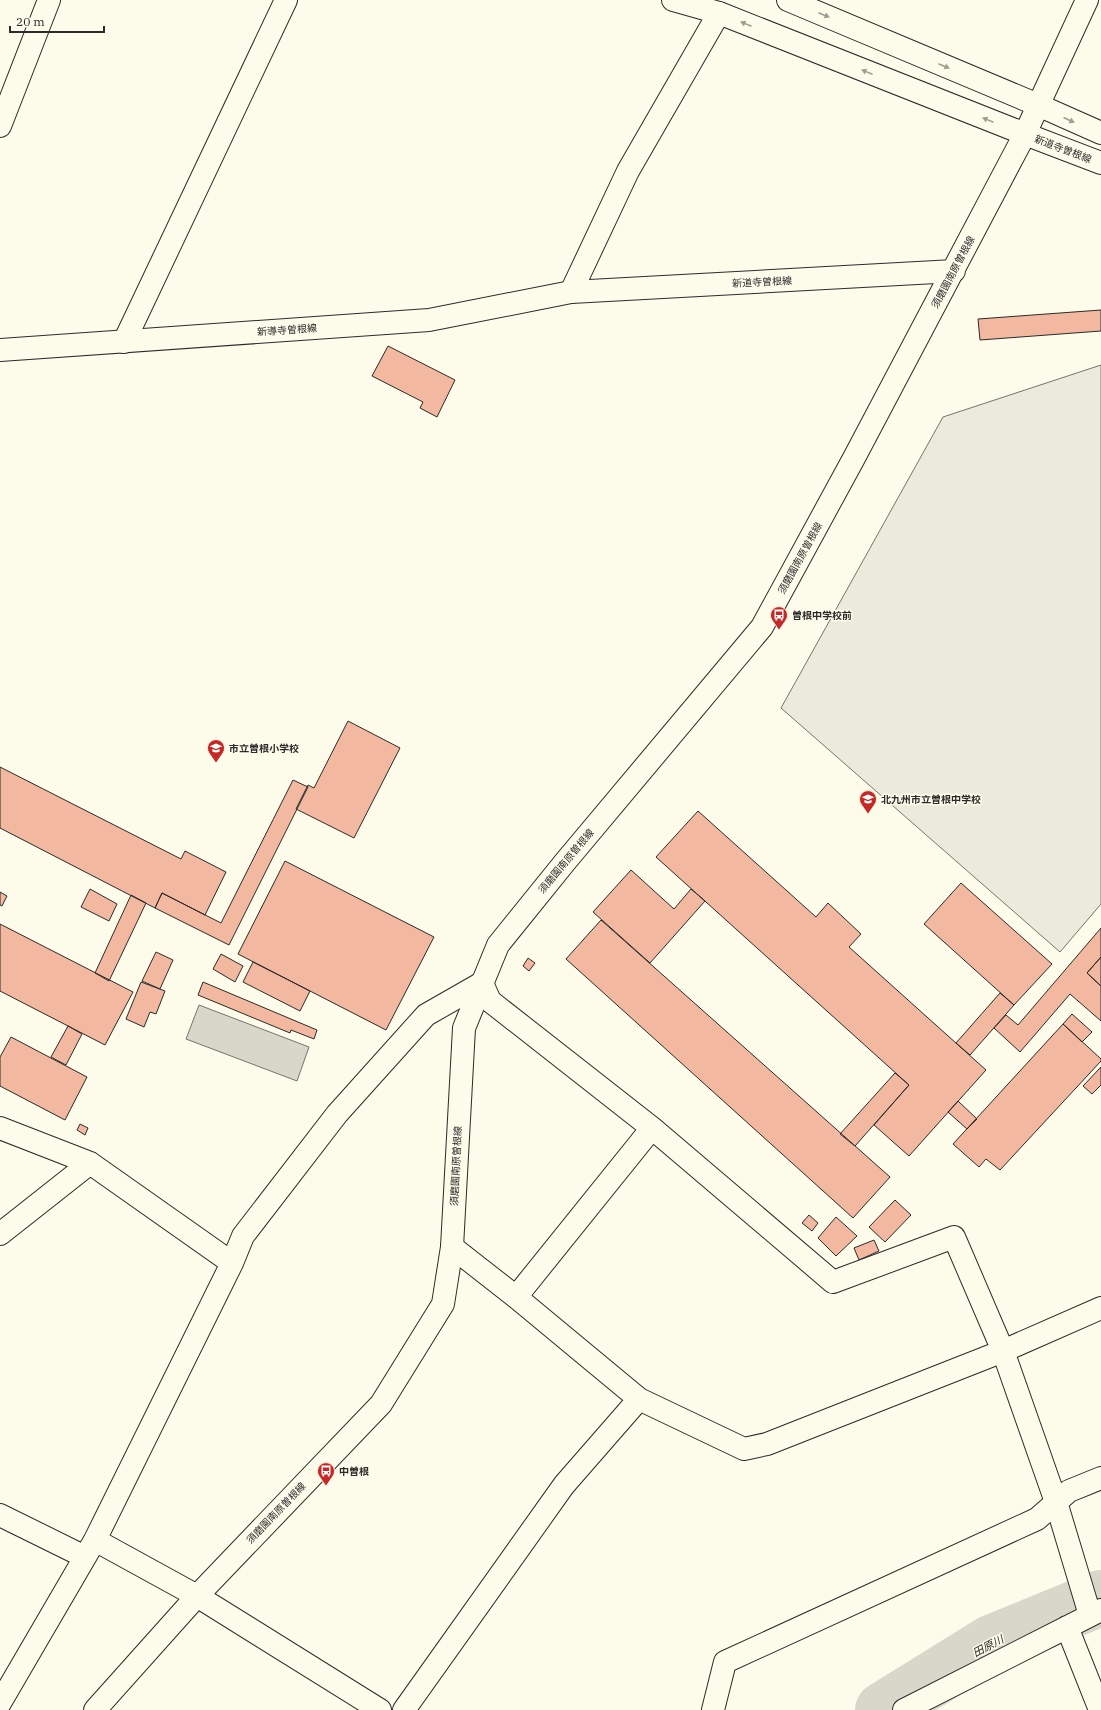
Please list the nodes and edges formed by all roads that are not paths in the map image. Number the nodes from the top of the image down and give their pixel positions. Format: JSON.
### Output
{"nodes":[{"id":1,"x":49,"y":0,"type":"edge"},
{"id":2,"x":286,"y":0,"type":"edge"},
{"id":3,"x":673,"y":0,"type":"edge"},
{"id":4,"x":788,"y":0,"type":"edge"},
{"id":5,"x":1087,"y":0,"type":"edge"},
{"id":6,"x":719,"y":13,"type":"junction"},
{"id":7,"x":1038,"y":105,"type":"junction"},
{"id":8,"x":0,"y":126,"type":"edge"},
{"id":9,"x":1101,"y":133,"type":"edge"},
{"id":10,"x":1024,"y":134,"type":"junction"},
{"id":11,"x":1101,"y":163,"type":"edge"},
{"id":12,"x":954,"y":271,"type":"junction"},
{"id":13,"x":571,"y":292,"type":"junction"},
{"id":14,"x":124,"y":342,"type":"junction"},
{"id":15,"x":0,"y":350,"type":"edge"},
{"id":16,"x":482,"y":983,"type":"junction"},
{"id":17,"x":0,"y":1128,"type":"edge"},
{"id":18,"x":652,"y":1128,"type":"junction"},
{"id":19,"x":90,"y":1163,"type":"junction"},
{"id":20,"x":0,"y":1234,"type":"edge"},
{"id":21,"x":452,"y":1247,"type":"junction"},
{"id":22,"x":232,"y":1263,"type":"junction"},
{"id":23,"x":516,"y":1296,"type":"junction"},
{"id":24,"x":1101,"y":1308,"type":"edge"},
{"id":25,"x":1003,"y":1351,"type":"junction"},
{"id":26,"x":639,"y":1399,"type":"junction"},
{"id":27,"x":1101,"y":1478,"type":"edge"},
{"id":28,"x":1056,"y":1502,"type":"junction"},
{"id":29,"x":0,"y":1515,"type":"edge"},
{"id":30,"x":90,"y":1549,"type":"junction"},
{"id":31,"x":197,"y":1596,"type":"junction"},
{"id":32,"x":1096,"y":1613,"type":"edge"},
{"id":33,"x":1067,"y":1626,"type":"junction"},
{"id":34,"x":0,"y":1703,"type":"edge"},
{"id":35,"x":95,"y":1710,"type":"edge"},
{"id":36,"x":380,"y":1710,"type":"edge"},
{"id":37,"x":404,"y":1710,"type":"edge"},
{"id":38,"x":713,"y":1710,"type":"edge"},
{"id":39,"x":904,"y":1710,"type":"edge"},
{"id":40,"x":1100,"y":1710,"type":"edge"}],
"edges":[{"from":1,"to":8,"type":"street"},
{"from":2,"to":14,"type":"street"},
{"from":3,"to":6,"type":"street","name":"新道寺曽根線"},
{"from":4,"to":7,"type":"street","one_way":true},
{"from":5,"to":7,"type":"street","name":"須磨園南原曽根線"},
{"from":10,"to":6,"type":"street","name":"新道寺曽根線","one_way":true},
{"from":6,"to":13,"type":"street"},
{"from":7,"to":9,"type":"street","one_way":true},
{"from":7,"to":10,"type":"street","name":"須磨園南原曽根線"},
{"from":10,"to":11,"type":"street","name":"新道寺曽根線"},
{"from":10,"to":12,"type":"street","name":"須磨園南原曽根線"},
{"from":12,"to":13,"type":"street","name":"新道寺曽根線"},
{"from":12,"to":16,"type":"street","name":"須磨園南原曽根線"},
{"from":13,"to":14,"type":"street","name":"新導寺曽根線"},
{"from":14,"to":15,"type":"street","name":"新導寺曽根線"},
{"from":16,"to":18,"type":"street"},
{"from":16,"to":21,"type":"street","name":"須磨園南原曽根線"},
{"from":16,"to":22,"type":"street"},
{"from":17,"to":19,"type":"street"},
{"from":18,"to":23,"type":"street"},
{"from":18,"to":25,"type":"street"},
{"from":19,"to":20,"type":"street"},
{"from":19,"to":22,"type":"street"},
{"from":21,"to":23,"type":"street"},
{"from":21,"to":31,"type":"street","name":"須磨園南原曽根線"},
{"from":22,"to":30,"type":"street"},
{"from":23,"to":26,"type":"street"},
{"from":24,"to":25,"type":"street"},
{"from":25,"to":26,"type":"street"},
{"from":25,"to":28,"type":"street"},
{"from":26,"to":37,"type":"street"},
{"from":27,"to":28,"type":"street"},
{"from":28,"to":32,"type":"street"},
{"from":28,"to":38,"type":"street"},
{"from":29,"to":30,"type":"street"},
{"from":30,"to":31,"type":"street"},
{"from":30,"to":34,"type":"street"},
{"from":31,"to":35,"type":"street","name":"須磨園南原曽根線"},
{"from":31,"to":36,"type":"street"},
{"from":32,"to":33,"type":"street"},
{"from":33,"to":39,"type":"street"},
{"from":33,"to":40,"type":"street"}]}
